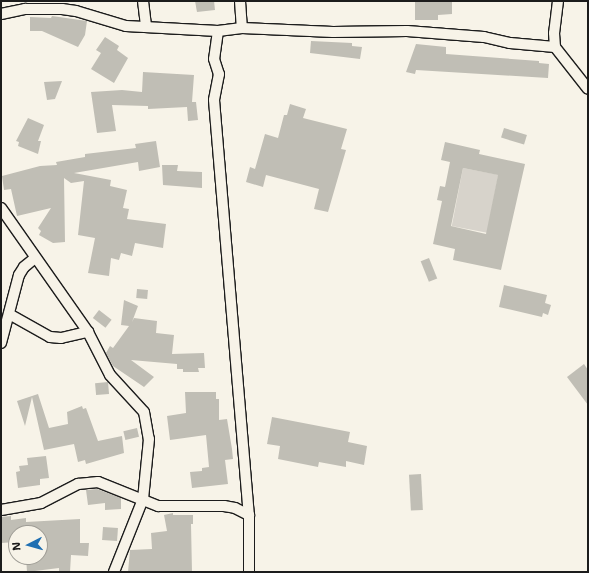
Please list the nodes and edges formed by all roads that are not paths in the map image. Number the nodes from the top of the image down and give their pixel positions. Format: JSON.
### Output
{"nodes":[{"id":1,"x":143,"y":1,"type":"edge"},
{"id":2,"x":240,"y":1,"type":"edge"},
{"id":3,"x":558,"y":1,"type":"edge"},
{"id":4,"x":1,"y":14,"type":"edge"},
{"id":5,"x":146,"y":27,"type":"junction"},
{"id":6,"x":242,"y":28,"type":"junction"},
{"id":7,"x":218,"y":31,"type":"junction"},
{"id":8,"x":555,"y":47,"type":"junction"},
{"id":9,"x":588,"y":89,"type":"edge"},
{"id":10,"x":1,"y":208,"type":"edge"},
{"id":11,"x":35,"y":258,"type":"junction"},
{"id":12,"x":9,"y":314,"type":"junction"},
{"id":13,"x":88,"y":332,"type":"junction"},
{"id":14,"x":1,"y":343,"type":"edge"},
{"id":15,"x":144,"y":499,"type":"junction"},
{"id":16,"x":1,"y":510,"type":"edge"},
{"id":17,"x":249,"y":515,"type":"junction"},
{"id":18,"x":114,"y":572,"type":"edge"},
{"id":19,"x":249,"y":572,"type":"edge"}],
"edges":[{"from":1,"to":5,"type":"street"},
{"from":2,"to":6,"type":"street"},
{"from":3,"to":8,"type":"street"},
{"from":4,"to":5,"type":"street"},
{"from":5,"to":7,"type":"street"},
{"from":6,"to":7,"type":"street"},
{"from":6,"to":8,"type":"street"},
{"from":7,"to":17,"type":"street"},
{"from":8,"to":9,"type":"street"},
{"from":10,"to":11,"type":"street"},
{"from":11,"to":12,"type":"street"},
{"from":11,"to":13,"type":"street"},
{"from":12,"to":13,"type":"street"},
{"from":12,"to":14,"type":"street"},
{"from":13,"to":15,"type":"street"},
{"from":15,"to":16,"type":"street"},
{"from":15,"to":17,"type":"street"},
{"from":15,"to":18,"type":"street"},
{"from":17,"to":19,"type":"street"}]}
